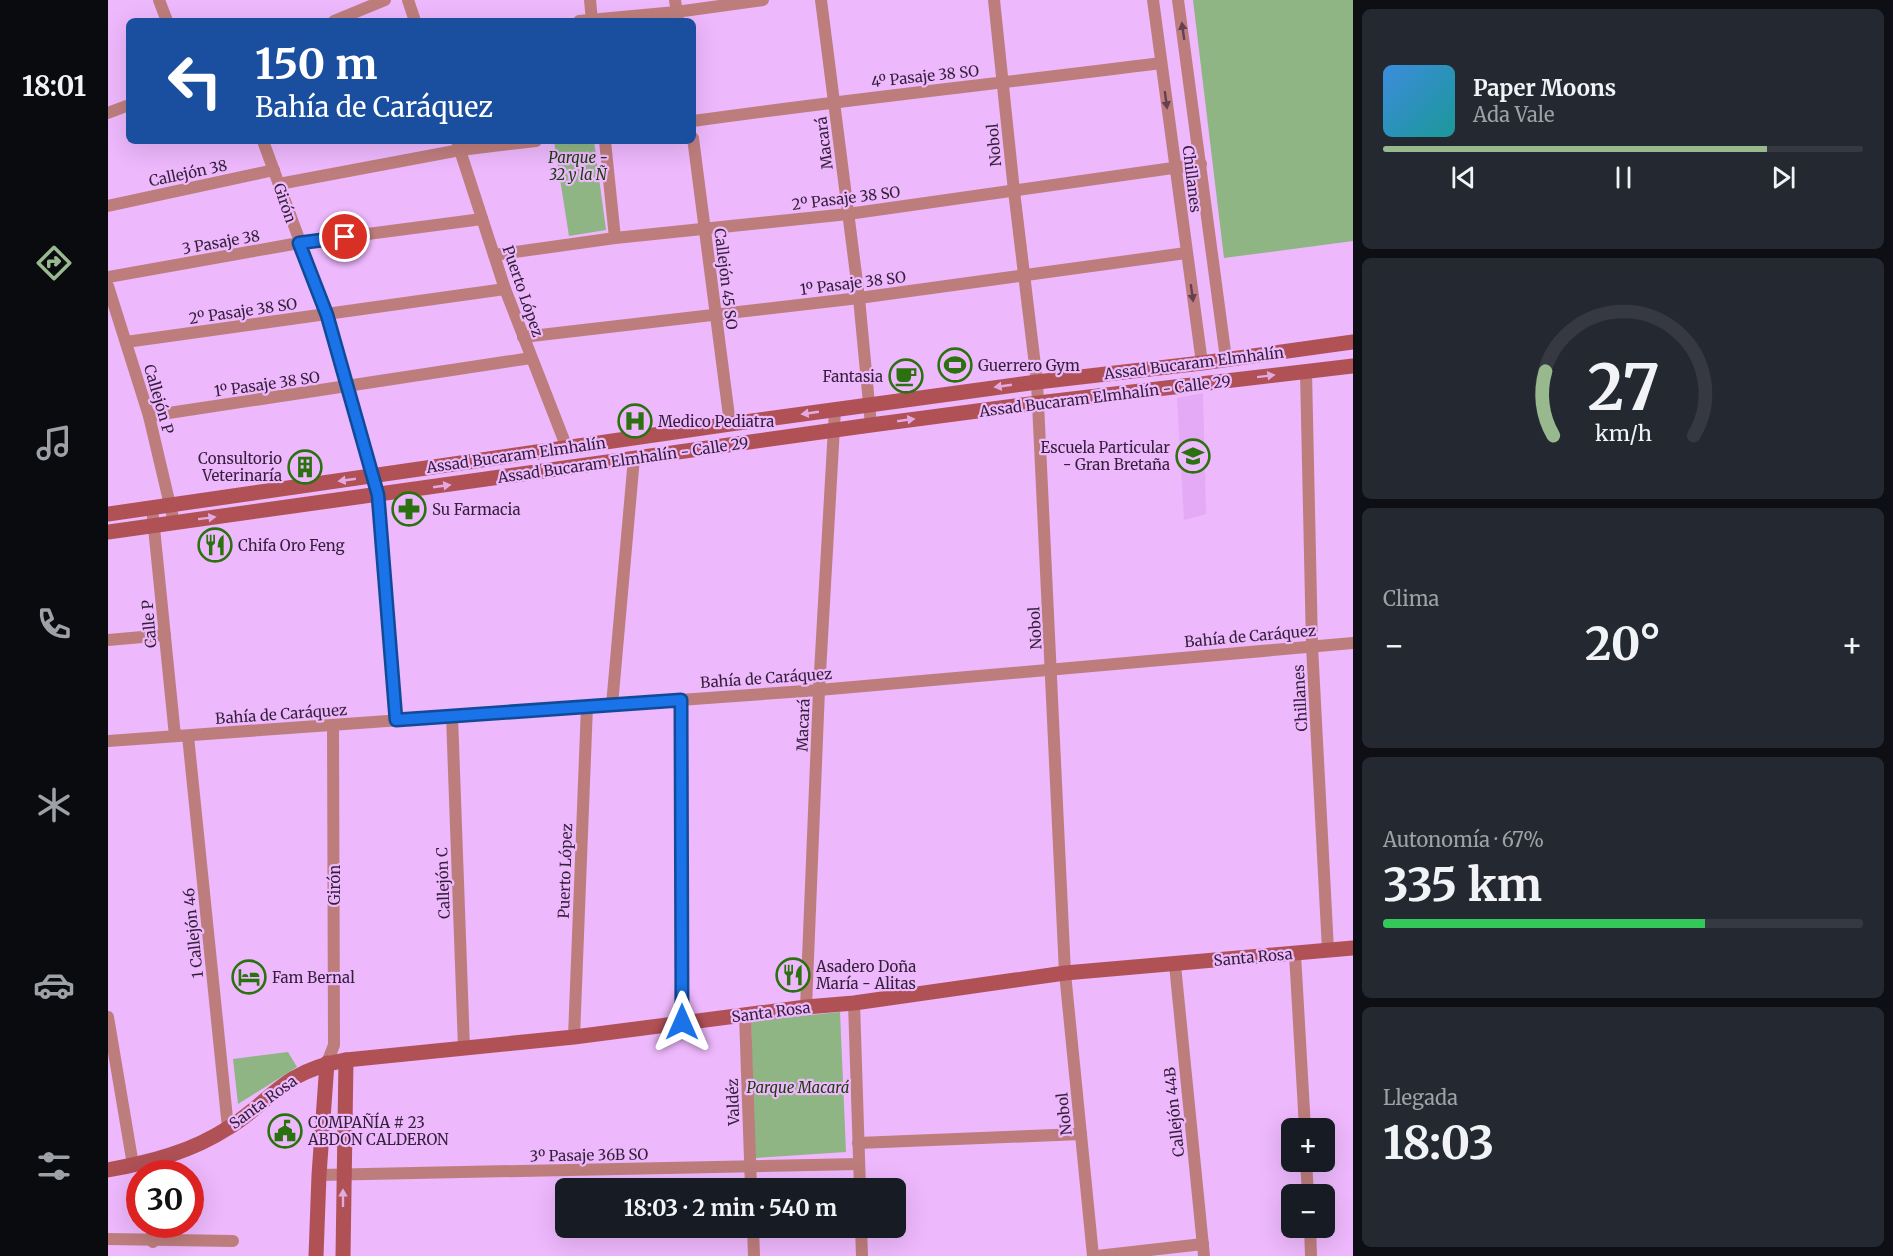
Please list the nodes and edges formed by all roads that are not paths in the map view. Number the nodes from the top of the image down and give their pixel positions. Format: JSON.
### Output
{"nodes":[{"id":1,"x":159,"y":0,"type":"edge"},
{"id":2,"x":385,"y":0,"type":"edge"},
{"id":3,"x":408,"y":0,"type":"edge"},
{"id":4,"x":590,"y":0,"type":"edge"},
{"id":5,"x":763,"y":0,"type":"edge"},
{"id":6,"x":821,"y":0,"type":"edge"},
{"id":7,"x":994,"y":0,"type":"edge"},
{"id":8,"x":1153,"y":0,"type":"edge"},
{"id":9,"x":1178,"y":0,"type":"edge"},
{"id":10,"x":676,"y":11,"type":"edge"},
{"id":11,"x":166,"y":18,"type":"edge"},
{"id":12,"x":341,"y":18,"type":"edge"},
{"id":13,"x":414,"y":18,"type":"edge"},
{"id":14,"x":588,"y":18,"type":"edge"},
{"id":15,"x":608,"y":18,"type":"edge"},
{"id":16,"x":1161,"y":63,"type":"junction"},
{"id":17,"x":1004,"y":83,"type":"junction"},
{"id":18,"x":835,"y":101,"type":"junction"},
{"id":19,"x":126,"y":106,"type":"edge"},
{"id":20,"x":108,"y":113,"type":"edge"},
{"id":21,"x":696,"y":121,"type":"edge"},
{"id":22,"x":264,"y":144,"type":"edge"},
{"id":23,"x":489,"y":144,"type":"edge"},
{"id":24,"x":605,"y":144,"type":"edge"},
{"id":25,"x":694,"y":144,"type":"edge"},
{"id":26,"x":458,"y":146,"type":"edge"},
{"id":27,"x":1201,"y":164,"type":"junction"},
{"id":28,"x":1176,"y":167,"type":"junction"},
{"id":29,"x":274,"y":170,"type":"junction"},
{"id":30,"x":279,"y":184,"type":"junction"},
{"id":31,"x":1014,"y":191,"type":"junction"},
{"id":32,"x":108,"y":206,"type":"edge"},
{"id":33,"x":848,"y":214,"type":"junction"},
{"id":34,"x":483,"y":219,"type":"junction"},
{"id":35,"x":705,"y":230,"type":"junction"},
{"id":36,"x":615,"y":238,"type":"junction"},
{"id":37,"x":299,"y":243,"type":"junction"},
{"id":38,"x":1186,"y":253,"type":"junction"},
{"id":39,"x":494,"y":255,"type":"junction"},
{"id":40,"x":1023,"y":275,"type":"junction"},
{"id":41,"x":108,"y":277,"type":"edge"},
{"id":42,"x":505,"y":289,"type":"junction"},
{"id":43,"x":109,"y":294,"type":"edge"},
{"id":44,"x":859,"y":298,"type":"junction"},
{"id":45,"x":716,"y":314,"type":"junction"},
{"id":46,"x":327,"y":315,"type":"junction"},
{"id":47,"x":523,"y":337,"type":"junction"},
{"id":48,"x":126,"y":342,"type":"junction"},
{"id":49,"x":1353,"y":342,"type":"edge"},
{"id":50,"x":531,"y":358,"type":"junction"},
{"id":51,"x":1226,"y":359,"type":"junction"},
{"id":52,"x":1202,"y":363,"type":"junction"},
{"id":53,"x":1353,"y":366,"type":"edge"},
{"id":54,"x":1306,"y":372,"type":"junction"},
{"id":55,"x":1037,"y":382,"type":"junction"},
{"id":56,"x":349,"y":386,"type":"junction"},
{"id":57,"x":1038,"y":403,"type":"junction"},
{"id":58,"x":869,"y":405,"type":"junction"},
{"id":59,"x":835,"y":410,"type":"junction"},
{"id":60,"x":149,"y":416,"type":"junction"},
{"id":61,"x":730,"y":424,"type":"junction"},
{"id":62,"x":871,"y":425,"type":"junction"},
{"id":63,"x":834,"y":431,"type":"junction"},
{"id":64,"x":567,"y":448,"type":"junction"},
{"id":65,"x":634,"y":458,"type":"junction"},
{"id":66,"x":374,"y":476,"type":"junction"},
{"id":67,"x":378,"y":495,"type":"junction"},
{"id":68,"x":172,"y":505,"type":"junction"},
{"id":69,"x":152,"y":508,"type":"junction"},
{"id":70,"x":108,"y":514,"type":"edge"},
{"id":71,"x":174,"y":522,"type":"junction"},
{"id":72,"x":155,"y":524,"type":"junction"},
{"id":73,"x":108,"y":532,"type":"edge"},
{"id":74,"x":165,"y":635,"type":"junction"},
{"id":75,"x":108,"y":640,"type":"edge"},
{"id":76,"x":1353,"y":643,"type":"edge"},
{"id":77,"x":1312,"y":646,"type":"junction"},
{"id":78,"x":1052,"y":669,"type":"junction"},
{"id":79,"x":819,"y":690,"type":"junction"},
{"id":80,"x":681,"y":700,"type":"junction"},
{"id":81,"x":612,"y":705,"type":"junction"},
{"id":82,"x":587,"y":706,"type":"junction"},
{"id":83,"x":452,"y":716,"type":"junction"},
{"id":84,"x":396,"y":720,"type":"junction"},
{"id":85,"x":333,"y":725,"type":"junction"},
{"id":86,"x":181,"y":736,"type":"junction"},
{"id":87,"x":108,"y":741,"type":"edge"},
{"id":88,"x":1353,"y":948,"type":"edge"},
{"id":89,"x":1328,"y":950,"type":"junction"},
{"id":90,"x":1295,"y":954,"type":"junction"},
{"id":91,"x":1174,"y":965,"type":"junction"},
{"id":92,"x":1065,"y":973,"type":"junction"},
{"id":93,"x":854,"y":1003,"type":"junction"},
{"id":94,"x":806,"y":1007,"type":"junction"},
{"id":95,"x":745,"y":1015,"type":"junction"},
{"id":96,"x":108,"y":1017,"type":"edge"},
{"id":97,"x":682,"y":1022,"type":"junction"},
{"id":98,"x":574,"y":1037,"type":"junction"},
{"id":99,"x":334,"y":1045,"type":"junction"},
{"id":100,"x":464,"y":1048,"type":"junction"},
{"id":101,"x":346,"y":1060,"type":"junction"},
{"id":102,"x":327,"y":1063,"type":"junction"},
{"id":103,"x":1304,"y":1118,"type":"edge"},
{"id":104,"x":228,"y":1128,"type":"junction"},
{"id":105,"x":1081,"y":1134,"type":"junction"},
{"id":106,"x":858,"y":1143,"type":"junction"},
{"id":107,"x":140,"y":1160,"type":"edge"},
{"id":108,"x":160,"y":1160,"type":"edge"},
{"id":109,"x":859,"y":1164,"type":"junction"},
{"id":110,"x":751,"y":1167,"type":"junction"},
{"id":111,"x":126,"y":1168,"type":"edge"},
{"id":112,"x":108,"y":1170,"type":"edge"},
{"id":113,"x":319,"y":1175,"type":"junction"},
{"id":114,"x":343,"y":1175,"type":"junction"},
{"id":115,"x":752,"y":1178,"type":"edge"},
{"id":116,"x":860,"y":1178,"type":"edge"},
{"id":117,"x":153,"y":1238,"type":"edge"},
{"id":118,"x":753,"y":1238,"type":"edge"},
{"id":119,"x":861,"y":1238,"type":"edge"},
{"id":120,"x":1310,"y":1238,"type":"edge"},
{"id":121,"x":108,"y":1239,"type":"edge"},
{"id":122,"x":153,"y":1242,"type":"junction"},
{"id":123,"x":233,"y":1242,"type":"dead end"},
{"id":124,"x":1203,"y":1250,"type":"edge"},
{"id":125,"x":316,"y":1256,"type":"edge"},
{"id":126,"x":343,"y":1256,"type":"edge"},
{"id":127,"x":754,"y":1256,"type":"edge"},
{"id":128,"x":862,"y":1256,"type":"edge"},
{"id":129,"x":1093,"y":1256,"type":"edge"},
{"id":130,"x":1097,"y":1256,"type":"edge"},
{"id":131,"x":1311,"y":1256,"type":"edge"}],
"edges":[{"from":1,"to":11,"type":"street"},
{"from":2,"to":12,"type":"street"},
{"from":3,"to":13,"type":"street"},
{"from":4,"to":14,"type":"street"},
{"from":5,"to":10,"type":"street"},
{"from":6,"to":18,"type":"street","name":"Macará"},
{"from":7,"to":17,"type":"street","name":"Nobol"},
{"from":8,"to":16,"type":"street","name":"Chillanes"},
{"from":27,"to":9,"type":"street","name":"Chillanes","one_way":true},
{"from":10,"to":15,"type":"street"},
{"from":16,"to":17,"type":"street","name":"4º Pasaje 38 SO"},
{"from":16,"to":28,"type":"street","name":"Chillanes","one_way":true},
{"from":17,"to":18,"type":"street","name":"4º Pasaje 38 SO"},
{"from":17,"to":31,"type":"street","name":"Nobol"},
{"from":18,"to":21,"type":"street","name":"4º Pasaje 38 SO"},
{"from":18,"to":33,"type":"street","name":"Macará"},
{"from":19,"to":20,"type":"street"},
{"from":22,"to":29,"type":"street","name":"Girón"},
{"from":23,"to":26,"type":"street"},
{"from":24,"to":36,"type":"street"},
{"from":25,"to":35,"type":"street","name":"Callejón 45 SO"},
{"from":26,"to":30,"type":"street"},
{"from":26,"to":34,"type":"street","name":"Puerto López"},
{"from":27,"to":28,"type":"street","name":"2º Pasaje 38 SO"},
{"from":27,"to":51,"type":"street","name":"Chillanes"},
{"from":28,"to":31,"type":"street","name":"2º Pasaje 38 SO"},
{"from":28,"to":38,"type":"street","name":"Chillanes"},
{"from":29,"to":30,"type":"street","name":"Girón"},
{"from":29,"to":32,"type":"street","name":"Callejón 38"},
{"from":30,"to":37,"type":"street","name":"Girón"},
{"from":31,"to":33,"type":"street","name":"2º Pasaje 38 SO"},
{"from":31,"to":40,"type":"street","name":"Nobol"},
{"from":33,"to":35,"type":"street","name":"2º Pasaje 38 SO"},
{"from":33,"to":44,"type":"street","name":"Macará"},
{"from":34,"to":37,"type":"street","name":"3 Pasaje 38"},
{"from":34,"to":39,"type":"street","name":"Puerto López"},
{"from":35,"to":36,"type":"street","name":"2º Pasaje 38 SO"},
{"from":35,"to":45,"type":"street","name":"Callejón 45 SO"},
{"from":36,"to":39,"type":"street","name":"2º Pasaje 38 SO"},
{"from":37,"to":41,"type":"street","name":"3 Pasaje 38"},
{"from":37,"to":46,"type":"street","name":"Girón"},
{"from":38,"to":40,"type":"street","name":"1º Pasaje 38 SO"},
{"from":38,"to":52,"type":"street","name":"Chillanes","one_way":true},
{"from":39,"to":42,"type":"street","name":"Puerto López"},
{"from":40,"to":44,"type":"street","name":"1º Pasaje 38 SO"},
{"from":40,"to":55,"type":"street","name":"Nobol"},
{"from":42,"to":46,"type":"street","name":"2º Pasaje 38 SO"},
{"from":42,"to":47,"type":"street","name":"Puerto López"},
{"from":43,"to":48,"type":"street","name":"Callejón P"},
{"from":44,"to":45,"type":"street","name":"1º Pasaje 38 SO"},
{"from":44,"to":58,"type":"street","name":"Macará"},
{"from":45,"to":47,"type":"street","name":"1º Pasaje 38 SO"},
{"from":45,"to":61,"type":"street","name":"Callejón 45 SO"},
{"from":46,"to":48,"type":"street","name":"2º Pasaje 38 SO"},
{"from":46,"to":56,"type":"street","name":"Girón"},
{"from":47,"to":50,"type":"street","name":"Puerto López"},
{"from":48,"to":60,"type":"street","name":"Callejón P"},
{"from":49,"to":51,"type":"main road","name":"Assad Bucaram Elmhalín"},
{"from":50,"to":56,"type":"street","name":"1º Pasaje 38 SO"},
{"from":50,"to":64,"type":"street","name":"Puerto López"},
{"from":51,"to":52,"type":"main road","name":"Assad Bucaram Elmhalín"},
{"from":52,"to":55,"type":"main road","name":"Assad Bucaram Elmhalín"},
{"from":53,"to":54,"type":"main road","name":"Assad Bucaram Elmhalín - Calle 29"},
{"from":57,"to":54,"type":"main road","name":"Assad Bucaram Elmhalín - Calle 29","one_way":true},
{"from":54,"to":77,"type":"street","name":"Chillanes"},
{"from":55,"to":57,"type":"street","name":"Nobol"},
{"from":55,"to":58,"type":"main road","name":"Assad Bucaram Elmhalín","one_way":true},
{"from":56,"to":60,"type":"street","name":"1º Pasaje 38 SO"},
{"from":56,"to":66,"type":"street","name":"Girón"},
{"from":62,"to":57,"type":"main road","name":"Assad Bucaram Elmhalín - Calle 29","one_way":true},
{"from":57,"to":78,"type":"street","name":"Nobol"},
{"from":58,"to":59,"type":"main road","name":"Assad Bucaram Elmhalín"},
{"from":58,"to":62,"type":"street","name":"Macará"},
{"from":59,"to":61,"type":"main road","name":"Assad Bucaram Elmhalín","one_way":true},
{"from":59,"to":63,"type":"street","name":"Macará"},
{"from":60,"to":68,"type":"street","name":"Callejón P"},
{"from":61,"to":64,"type":"main road","name":"Assad Bucaram Elmhalín"},
{"from":62,"to":63,"type":"main road","name":"Assad Bucaram Elmhalín - Calle 29"},
{"from":63,"to":65,"type":"main road","name":"Assad Bucaram Elmhalín - Calle 29"},
{"from":63,"to":79,"type":"street","name":"Macará"},
{"from":64,"to":66,"type":"main road","name":"Assad Bucaram Elmhalín"},
{"from":67,"to":65,"type":"main road","name":"Assad Bucaram Elmhalín - Calle 29","one_way":true},
{"from":65,"to":81,"type":"street"},
{"from":66,"to":67,"type":"street","name":"Girón"},
{"from":66,"to":68,"type":"main road","name":"Assad Bucaram Elmhalín","one_way":true},
{"from":71,"to":67,"type":"main road","name":"Assad Bucaram Elmhalín - Calle 29","one_way":true},
{"from":67,"to":84,"type":"street","name":"Girón"},
{"from":68,"to":69,"type":"main road","name":"Assad Bucaram Elmhalín"},
{"from":68,"to":71,"type":"street","name":"Callejón P"},
{"from":69,"to":70,"type":"main road","name":"Assad Bucaram Elmhalín"},
{"from":69,"to":72,"type":"street","name":"Calle P"},
{"from":71,"to":72,"type":"main road","name":"Assad Bucaram Elmhalín - Calle 29"},
{"from":72,"to":73,"type":"main road","name":"Assad Bucaram Elmhalín - Calle 29"},
{"from":72,"to":74,"type":"street","name":"Calle P"},
{"from":74,"to":75,"type":"street"},
{"from":74,"to":86,"type":"street","name":"Calle P"},
{"from":76,"to":77,"type":"street","name":"Bahía de Caráquez"},
{"from":77,"to":78,"type":"street","name":"Bahía de Caráquez"},
{"from":77,"to":89,"type":"street","name":"Chillanes"},
{"from":78,"to":79,"type":"street","name":"Bahía de Caráquez"},
{"from":78,"to":92,"type":"street","name":"Nobol"},
{"from":79,"to":80,"type":"street","name":"Bahía de Caráquez"},
{"from":79,"to":94,"type":"street","name":"Macará"},
{"from":80,"to":81,"type":"street","name":"Bahía de Caráquez"},
{"from":80,"to":97,"type":"street"},
{"from":81,"to":82,"type":"street","name":"Bahía de Caráquez"},
{"from":82,"to":83,"type":"street","name":"Bahía de Caráquez"},
{"from":82,"to":98,"type":"street","name":"Puerto López"},
{"from":83,"to":84,"type":"street","name":"Bahía de Caráquez"},
{"from":83,"to":100,"type":"street","name":"Callejón C"},
{"from":84,"to":85,"type":"street","name":"Bahía de Caráquez"},
{"from":85,"to":86,"type":"street","name":"Bahía de Caráquez"},
{"from":85,"to":99,"type":"street","name":"Girón"},
{"from":86,"to":87,"type":"street","name":"Bahía de Caráquez"},
{"from":86,"to":104,"type":"street","name":"1 Callejón 46"},
{"from":88,"to":89,"type":"main road","name":"Santa Rosa"},
{"from":89,"to":90,"type":"main road","name":"Santa Rosa"},
{"from":90,"to":91,"type":"main road","name":"Santa Rosa"},
{"from":90,"to":103,"type":"street"},
{"from":91,"to":92,"type":"main road","name":"Santa Rosa"},
{"from":91,"to":124,"type":"street","name":"Callejón 44B"},
{"from":92,"to":93,"type":"main road","name":"Santa Rosa"},
{"from":92,"to":105,"type":"street","name":"Nobol"},
{"from":93,"to":94,"type":"main road","name":"Santa Rosa"},
{"from":93,"to":106,"type":"street"},
{"from":94,"to":95,"type":"main road","name":"Santa Rosa"},
{"from":95,"to":97,"type":"main road","name":"Santa Rosa"},
{"from":95,"to":110,"type":"street","name":"Valdéz"},
{"from":96,"to":107,"type":"street"},
{"from":97,"to":98,"type":"main road","name":"Santa Rosa"},
{"from":98,"to":100,"type":"main road","name":"Santa Rosa"},
{"from":99,"to":101,"type":"street"},
{"from":99,"to":102,"type":"street","name":"Girón"},
{"from":100,"to":101,"type":"main road","name":"Santa Rosa"},
{"from":101,"to":102,"type":"main road","name":"Santa Rosa"},
{"from":101,"to":114,"type":"main road"},
{"from":102,"to":104,"type":"main road","name":"Santa Rosa"},
{"from":102,"to":113,"type":"main road","name":"Girón"},
{"from":104,"to":108,"type":"main road","name":"Santa Rosa"},
{"from":105,"to":106,"type":"street"},
{"from":105,"to":129,"type":"street","name":"Nobol"},
{"from":106,"to":109,"type":"street"},
{"from":109,"to":110,"type":"street","name":"3º Pasaje 36B SO"},
{"from":109,"to":116,"type":"street"},
{"from":110,"to":114,"type":"street","name":"3º Pasaje 36B SO"},
{"from":110,"to":115,"type":"street","name":"Valdéz"},
{"from":111,"to":112,"type":"main road","name":"Santa Rosa"},
{"from":113,"to":114,"type":"street","name":"3º Pasaje 36B SO"},
{"from":113,"to":125,"type":"main road","name":"Girón"},
{"from":126,"to":114,"type":"main road","one_way":true},
{"from":117,"to":122,"type":"street"},
{"from":118,"to":127,"type":"street"},
{"from":119,"to":128,"type":"street"},
{"from":120,"to":131,"type":"street"},
{"from":121,"to":122,"type":"street"},
{"from":122,"to":123,"type":"street"},
{"from":124,"to":130,"type":"street"}]}
